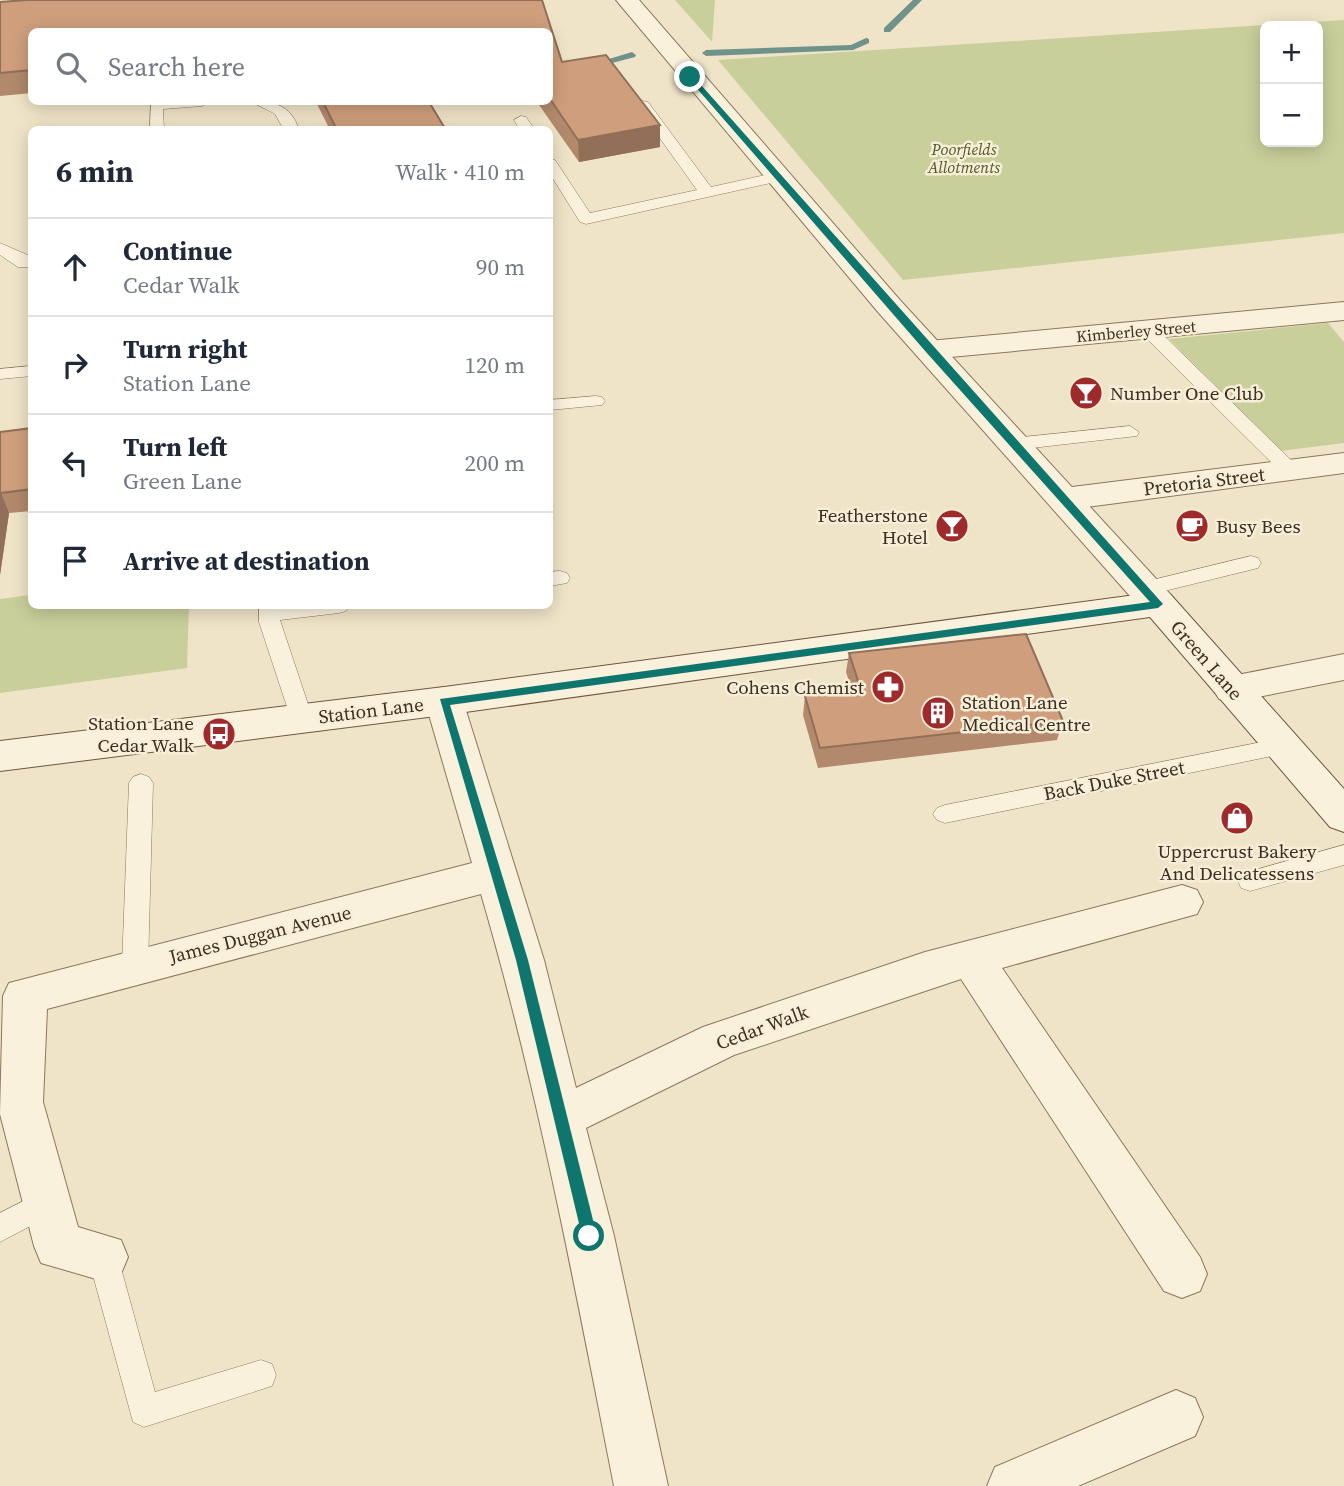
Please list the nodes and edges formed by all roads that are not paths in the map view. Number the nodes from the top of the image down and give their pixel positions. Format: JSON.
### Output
{"nodes":[{"id":1,"x":627,"y":0,"type":"edge"},
{"id":2,"x":635,"y":93,"type":"edge"},
{"id":3,"x":156,"y":105,"type":"edge"},
{"id":4,"x":272,"y":105,"type":"edge"},
{"id":5,"x":158,"y":126,"type":"edge"},
{"id":6,"x":291,"y":126,"type":"edge"},
{"id":7,"x":553,"y":168,"type":"edge"},
{"id":8,"x":779,"y":177,"type":"junction"},
{"id":9,"x":707,"y":193,"type":"junction"},
{"id":10,"x":0,"y":248,"type":"edge"},
{"id":11,"x":28,"y":262,"type":"edge"},
{"id":12,"x":1344,"y":311,"type":"edge"},
{"id":13,"x":1148,"y":330,"type":"junction"},
{"id":14,"x":929,"y":350,"type":"junction"},
{"id":15,"x":28,"y":372,"type":"edge"},
{"id":16,"x":0,"y":374,"type":"edge"},
{"id":17,"x":596,"y":401,"type":"dead end"},
{"id":18,"x":553,"y":405,"type":"edge"},
{"id":19,"x":1130,"y":432,"type":"dead end"},
{"id":20,"x":1014,"y":444,"type":"junction"},
{"id":21,"x":1318,"y":466,"type":"edge"},
{"id":22,"x":1344,"y":489,"type":"edge"},
{"id":23,"x":1064,"y":499,"type":"junction"},
{"id":24,"x":1251,"y":563,"type":"dead end"},
{"id":25,"x":1151,"y":597,"type":"junction"},
{"id":26,"x":286,"y":609,"type":"edge"},
{"id":27,"x":269,"y":610,"type":"edge"},
{"id":28,"x":1344,"y":667,"type":"edge"},
{"id":29,"x":1232,"y":689,"type":"junction"},
{"id":30,"x":444,"y":701,"type":"junction"},
{"id":31,"x":302,"y":719,"type":"junction"},
{"id":32,"x":1282,"y":746,"type":"junction"},
{"id":33,"x":0,"y":756,"type":"edge"},
{"id":34,"x":141,"y":783,"type":"dead end"},
{"id":35,"x":1340,"y":807,"type":"edge"},
{"id":36,"x":945,"y":814,"type":"dead end"},
{"id":37,"x":1344,"y":855,"type":"edge"},
{"id":38,"x":496,"y":874,"type":"junction"},
{"id":39,"x":1250,"y":881,"type":"dead end"},
{"id":40,"x":1182,"y":902,"type":"dead end"},
{"id":41,"x":972,"y":959,"type":"junction"},
{"id":42,"x":135,"y":965,"type":"junction"},
{"id":43,"x":560,"y":1118,"type":"junction"},
{"id":44,"x":47,"y":1202,"type":"junction"},
{"id":45,"x":0,"y":1228,"type":"edge"},
{"id":46,"x":103,"y":1257,"type":"joint"},
{"id":47,"x":1182,"y":1274,"type":"dead end"},
{"id":48,"x":261,"y":1375,"type":"dead end"},
{"id":49,"x":1176,"y":1418,"type":"dead end"},
{"id":50,"x":641,"y":1486,"type":"edge"},
{"id":51,"x":1014,"y":1486,"type":"edge"}],
"edges":[{"from":1,"to":8,"type":"street","name":"Green Lane"},
{"from":2,"to":9,"type":"lane"},
{"from":3,"to":5,"type":"lane"},
{"from":4,"to":6,"type":"lane"},
{"from":7,"to":9,"type":"lane"},
{"from":8,"to":9,"type":"lane"},
{"from":8,"to":14,"type":"street","name":"Green Lane"},
{"from":10,"to":11,"type":"lane"},
{"from":12,"to":13,"type":"street","name":"Kimberley Street"},
{"from":13,"to":14,"type":"street","name":"Kimberley Street"},
{"from":13,"to":21,"type":"lane"},
{"from":14,"to":20,"type":"street","name":"Green Lane"},
{"from":15,"to":16,"type":"lane"},
{"from":17,"to":18,"type":"lane"},
{"from":19,"to":20,"type":"lane"},
{"from":20,"to":23,"type":"street","name":"Green Lane"},
{"from":21,"to":22,"type":"street"},
{"from":21,"to":23,"type":"street","name":"Pretoria Street"},
{"from":23,"to":25,"type":"street","name":"Green Lane"},
{"from":24,"to":25,"type":"lane"},
{"from":25,"to":29,"type":"street","name":"Green Lane"},
{"from":25,"to":30,"type":"street","name":"Station Lane"},
{"from":26,"to":27,"type":"lane"},
{"from":27,"to":31,"type":"lane"},
{"from":28,"to":29,"type":"street"},
{"from":29,"to":32,"type":"street","name":"Green Lane"},
{"from":30,"to":31,"type":"street","name":"Station Lane"},
{"from":30,"to":38,"type":"street"},
{"from":31,"to":33,"type":"street","name":"Station Lane"},
{"from":32,"to":35,"type":"street","name":"Green Lane"},
{"from":32,"to":36,"type":"lane","name":"Back Duke Street"},
{"from":34,"to":42,"type":"lane"},
{"from":37,"to":39,"type":"lane"},
{"from":38,"to":42,"type":"street","name":"James Duggan Avenue"},
{"from":38,"to":43,"type":"street"},
{"from":40,"to":41,"type":"street","name":"Cedar Walk"},
{"from":41,"to":43,"type":"street","name":"Cedar Walk"},
{"from":41,"to":47,"type":"street"},
{"from":42,"to":44,"type":"street","name":"James Duggan Avenue"},
{"from":43,"to":50,"type":"street"},
{"from":44,"to":45,"type":"lane"},
{"from":44,"to":46,"type":"street"},
{"from":46,"to":48,"type":"lane"},
{"from":49,"to":51,"type":"street"}]}
